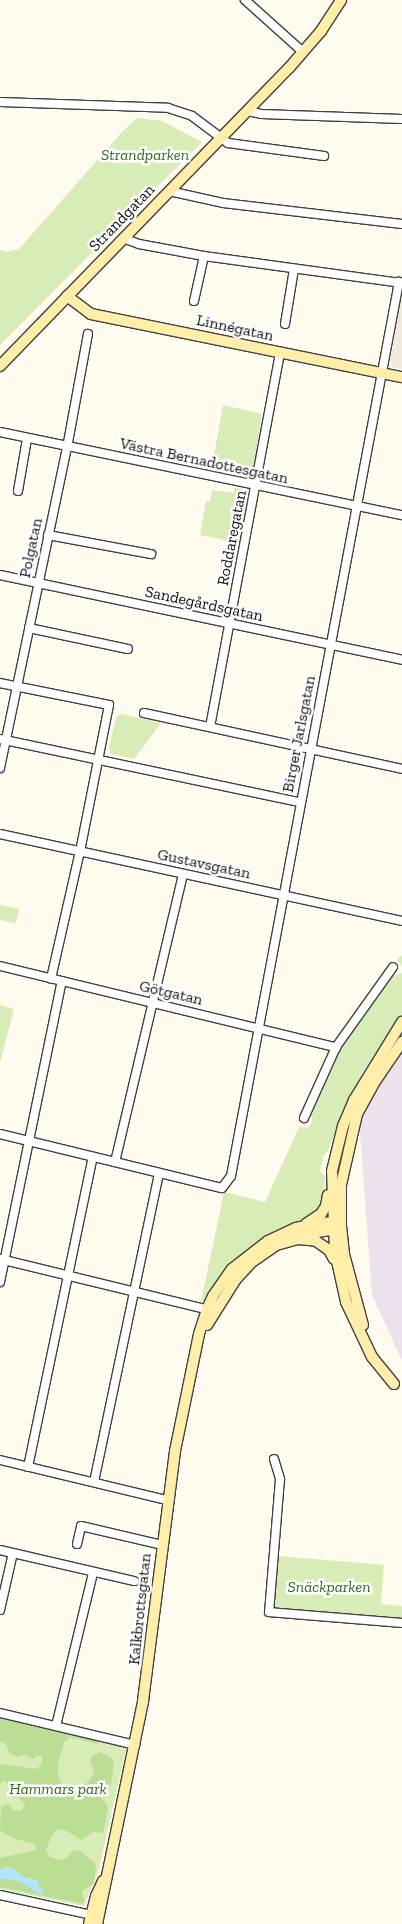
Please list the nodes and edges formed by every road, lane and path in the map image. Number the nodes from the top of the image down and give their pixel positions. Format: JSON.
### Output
{"nodes":[{"id":1,"x":245,"y":0,"type":"edge"},
{"id":2,"x":341,"y":0,"type":"edge"},
{"id":3,"x":303,"y":52,"type":"junction"},
{"id":4,"x":0,"y":102,"type":"edge"},
{"id":5,"x":248,"y":110,"type":"junction"},
{"id":6,"x":402,"y":119,"type":"edge"},
{"id":7,"x":220,"y":138,"type":"junction"},
{"id":8,"x":324,"y":156,"type":"dead end"},
{"id":9,"x":169,"y":191,"type":"junction"},
{"id":10,"x":402,"y":224,"type":"edge"},
{"id":11,"x":123,"y":238,"type":"junction"},
{"id":12,"x":204,"y":256,"type":"junction"},
{"id":13,"x":294,"y":269,"type":"junction"},
{"id":14,"x":400,"y":283,"type":"edge"},
{"id":15,"x":67,"y":296,"type":"junction"},
{"id":16,"x":194,"y":301,"type":"dead end"},
{"id":17,"x":286,"y":324,"type":"dead end"},
{"id":18,"x":88,"y":334,"type":"dead end"},
{"id":19,"x":280,"y":353,"type":"junction"},
{"id":20,"x":0,"y":366,"type":"edge"},
{"id":21,"x":382,"y":373,"type":"junction"},
{"id":22,"x":402,"y":377,"type":"edge"},
{"id":23,"x":0,"y":432,"type":"edge"},
{"id":24,"x":27,"y":439,"type":"junction"},
{"id":25,"x":67,"y":448,"type":"junction"},
{"id":26,"x":256,"y":486,"type":"junction"},
{"id":27,"x":18,"y":491,"type":"dead end"},
{"id":28,"x":356,"y":506,"type":"junction"},
{"id":29,"x":402,"y":515,"type":"edge"},
{"id":30,"x":48,"y":535,"type":"junction"},
{"id":31,"x":151,"y":554,"type":"dead end"},
{"id":32,"x":0,"y":575,"type":"edge"},
{"id":33,"x":38,"y":583,"type":"junction"},
{"id":34,"x":230,"y":624,"type":"junction"},
{"id":35,"x":29,"y":628,"type":"junction"},
{"id":36,"x":329,"y":645,"type":"junction"},
{"id":37,"x":128,"y":649,"type":"dead end"},
{"id":38,"x":402,"y":660,"type":"edge"},
{"id":39,"x":0,"y":683,"type":"edge"},
{"id":40,"x":17,"y":687,"type":"junction"},
{"id":41,"x":144,"y":712,"type":"dead end"},
{"id":42,"x":210,"y":728,"type":"junction"},
{"id":43,"x":3,"y":740,"type":"edge"},
{"id":44,"x":310,"y":750,"type":"junction"},
{"id":45,"x":99,"y":759,"type":"junction"},
{"id":46,"x":0,"y":768,"type":"edge"},
{"id":47,"x":402,"y":769,"type":"edge"},
{"id":48,"x":300,"y":802,"type":"junction"},
{"id":49,"x":0,"y":834,"type":"edge"},
{"id":50,"x":80,"y":851,"type":"junction"},
{"id":51,"x":183,"y":874,"type":"junction"},
{"id":52,"x":283,"y":895,"type":"junction"},
{"id":53,"x":402,"y":921,"type":"edge"},
{"id":54,"x":0,"y":966,"type":"edge"},
{"id":55,"x":394,"y":967,"type":"dead end"},
{"id":56,"x":51,"y":979,"type":"junction"},
{"id":57,"x":62,"y":981,"type":"junction"},
{"id":58,"x":153,"y":1003,"type":"junction"},
{"id":59,"x":402,"y":1022,"type":"edge"},
{"id":60,"x":258,"y":1028,"type":"junction"},
{"id":61,"x":402,"y":1042,"type":"edge"},
{"id":62,"x":336,"y":1047,"type":"junction"},
{"id":63,"x":304,"y":1118,"type":"dead end"},
{"id":64,"x":0,"y":1134,"type":"edge"},
{"id":65,"x":30,"y":1141,"type":"junction"},
{"id":66,"x":94,"y":1157,"type":"junction"},
{"id":67,"x":115,"y":1162,"type":"junction"},
{"id":68,"x":332,"y":1171,"type":"junction"},
{"id":69,"x":159,"y":1173,"type":"junction"},
{"id":70,"x":335,"y":1226,"type":"junction"},
{"id":71,"x":296,"y":1228,"type":"junction"},
{"id":72,"x":272,"y":1246,"type":"junction"},
{"id":73,"x":2,"y":1259,"type":"edge"},
{"id":74,"x":338,"y":1268,"type":"junction"},
{"id":75,"x":70,"y":1276,"type":"junction"},
{"id":76,"x":0,"y":1282,"type":"edge"},
{"id":77,"x":133,"y":1291,"type":"junction"},
{"id":78,"x":211,"y":1310,"type":"junction"},
{"id":79,"x":394,"y":1384,"type":"junction"},
{"id":80,"x":402,"y":1392,"type":"edge"},
{"id":81,"x":274,"y":1459,"type":"dead end"},
{"id":82,"x":0,"y":1460,"type":"edge"},
{"id":83,"x":28,"y":1467,"type":"junction"},
{"id":84,"x":94,"y":1482,"type":"junction"},
{"id":85,"x":168,"y":1500,"type":"junction"},
{"id":86,"x":77,"y":1544,"type":"dead end"},
{"id":87,"x":162,"y":1545,"type":"junction"},
{"id":88,"x":0,"y":1550,"type":"edge"},
{"id":89,"x":13,"y":1553,"type":"junction"},
{"id":90,"x":93,"y":1572,"type":"junction"},
{"id":91,"x":134,"y":1581,"type":"dead end"},
{"id":92,"x":0,"y":1610,"type":"edge"},
{"id":93,"x":402,"y":1623,"type":"edge"},
{"id":94,"x":0,"y":1713,"type":"edge"},
{"id":95,"x":56,"y":1726,"type":"junction"},
{"id":96,"x":135,"y":1745,"type":"junction"},
{"id":97,"x":0,"y":1894,"type":"edge"},
{"id":98,"x":94,"y":1920,"type":"edge"}],
"edges":[{"from":1,"to":3,"type":"street"},
{"from":2,"to":3,"type":"street","name":"Strandgatan"},
{"from":3,"to":5,"type":"street","name":"Strandgatan"},
{"from":4,"to":7,"type":"street"},
{"from":5,"to":6,"type":"street"},
{"from":5,"to":7,"type":"street","name":"Strandgatan"},
{"from":7,"to":8,"type":"street"},
{"from":7,"to":9,"type":"street","name":"Strandgatan"},
{"from":9,"to":10,"type":"street"},
{"from":9,"to":11,"type":"street","name":"Strandgatan"},
{"from":11,"to":12,"type":"street"},
{"from":11,"to":15,"type":"street","name":"Strandgatan"},
{"from":12,"to":13,"type":"street"},
{"from":12,"to":16,"type":"street"},
{"from":13,"to":14,"type":"street"},
{"from":13,"to":17,"type":"street"},
{"from":14,"to":21,"type":"street","name":"Birger Jarlsgatan"},
{"from":15,"to":19,"type":"street","name":"Linnégatan"},
{"from":15,"to":20,"type":"street","name":"Strandgatan"},
{"from":18,"to":25,"type":"street","name":"Polgatan"},
{"from":19,"to":21,"type":"street","name":"Linnégatan"},
{"from":19,"to":26,"type":"street","name":"Roddaregatan"},
{"from":21,"to":22,"type":"street","name":"Linnégatan"},
{"from":21,"to":28,"type":"street","name":"Birger Jarlsgatan"},
{"from":23,"to":24,"type":"street","name":"Västra Bernadottesgatan"},
{"from":24,"to":25,"type":"street","name":"Västra Bernadottesgatan"},
{"from":24,"to":27,"type":"street"},
{"from":25,"to":26,"type":"street","name":"Västra Bernadottesgatan"},
{"from":25,"to":30,"type":"street","name":"Polgatan"},
{"from":26,"to":28,"type":"street","name":"Västra Bernadottesgatan"},
{"from":26,"to":34,"type":"street","name":"Roddaregatan"},
{"from":28,"to":29,"type":"street","name":"Västra Bernadottesgatan"},
{"from":28,"to":36,"type":"street","name":"Birger Jarlsgatan"},
{"from":30,"to":31,"type":"street"},
{"from":30,"to":33,"type":"street","name":"Polgatan"},
{"from":32,"to":33,"type":"street","name":"Sandegårdsgatan"},
{"from":33,"to":34,"type":"street","name":"Sandegårdsgatan"},
{"from":33,"to":35,"type":"street","name":"Polgatan"},
{"from":34,"to":36,"type":"street","name":"Sandegårdsgatan"},
{"from":34,"to":42,"type":"street","name":"Roddaregatan"},
{"from":35,"to":37,"type":"street"},
{"from":35,"to":40,"type":"street","name":"Polgatan"},
{"from":36,"to":38,"type":"street","name":"Sandegårdsgatan"},
{"from":36,"to":44,"type":"street","name":"Birger Jarlsgatan"},
{"from":39,"to":40,"type":"street"},
{"from":40,"to":43,"type":"street","name":"Polgatan"},
{"from":40,"to":45,"type":"street"},
{"from":41,"to":42,"type":"street"},
{"from":42,"to":44,"type":"street"},
{"from":43,"to":45,"type":"street"},
{"from":43,"to":46,"type":"street","name":"Polgatan"},
{"from":44,"to":47,"type":"street"},
{"from":44,"to":48,"type":"street","name":"Birger Jarlsgatan"},
{"from":45,"to":48,"type":"street"},
{"from":45,"to":50,"type":"street"},
{"from":48,"to":52,"type":"street","name":"Birger Jarlsgatan"},
{"from":49,"to":50,"type":"street","name":"Gustavsgatan"},
{"from":50,"to":51,"type":"street","name":"Gustavsgatan"},
{"from":50,"to":56,"type":"street"},
{"from":51,"to":52,"type":"street","name":"Gustavsgatan"},
{"from":51,"to":58,"type":"street"},
{"from":52,"to":53,"type":"street","name":"Gustavsgatan"},
{"from":52,"to":60,"type":"street","name":"Birger Jarlsgatan"},
{"from":54,"to":56,"type":"street","name":"Götgatan"},
{"from":55,"to":62,"type":"street"},
{"from":56,"to":57,"type":"street","name":"Götgatan"},
{"from":57,"to":58,"type":"street","name":"Götgatan"},
{"from":57,"to":65,"type":"street"},
{"from":58,"to":60,"type":"street","name":"Götgatan"},
{"from":58,"to":67,"type":"street"},
{"from":59,"to":68,"type":"street"},
{"from":60,"to":62,"type":"street","name":"Götgatan"},
{"from":60,"to":69,"type":"street","name":"Birger Jarlsgatan"},
{"from":61,"to":70,"type":"street"},
{"from":62,"to":63,"type":"street"},
{"from":64,"to":65,"type":"street"},
{"from":65,"to":66,"type":"street"},
{"from":65,"to":73,"type":"street"},
{"from":66,"to":67,"type":"street"},
{"from":66,"to":75,"type":"street"},
{"from":67,"to":69,"type":"street"},
{"from":68,"to":70,"type":"street"},
{"from":68,"to":71,"type":"street"},
{"from":69,"to":77,"type":"street"},
{"from":70,"to":71,"type":"street","name":"Kalkbrottsgatan"},
{"from":70,"to":72,"type":"street","name":"Kalkbrottsgatan"},
{"from":70,"to":74,"type":"street"},
{"from":70,"to":79,"type":"street"},
{"from":71,"to":78,"type":"street","name":"Kalkbrottsgatan"},
{"from":72,"to":74,"type":"street"},
{"from":72,"to":78,"type":"street","name":"Kalkbrottsgatan"},
{"from":73,"to":75,"type":"street"},
{"from":73,"to":76,"type":"street"},
{"from":74,"to":79,"type":"street"},
{"from":75,"to":77,"type":"street"},
{"from":75,"to":83,"type":"street"},
{"from":77,"to":78,"type":"street"},
{"from":77,"to":84,"type":"street"},
{"from":78,"to":85,"type":"street","name":"Kalkbrottsgatan"},
{"from":79,"to":80,"type":"street"},
{"from":81,"to":93,"type":"street"},
{"from":82,"to":83,"type":"street"},
{"from":83,"to":84,"type":"street"},
{"from":84,"to":85,"type":"street"},
{"from":85,"to":87,"type":"street","name":"Kalkbrottsgatan"},
{"from":86,"to":87,"type":"street"},
{"from":87,"to":96,"type":"street","name":"Kalkbrottsgatan"},
{"from":88,"to":89,"type":"street"},
{"from":89,"to":90,"type":"street"},
{"from":89,"to":92,"type":"street"},
{"from":90,"to":91,"type":"street"},
{"from":90,"to":95,"type":"street"},
{"from":94,"to":95,"type":"street"},
{"from":95,"to":96,"type":"street"},
{"from":96,"to":98,"type":"street","name":"Kalkbrottsgatan"},
{"from":97,"to":98,"type":"street"}]}
